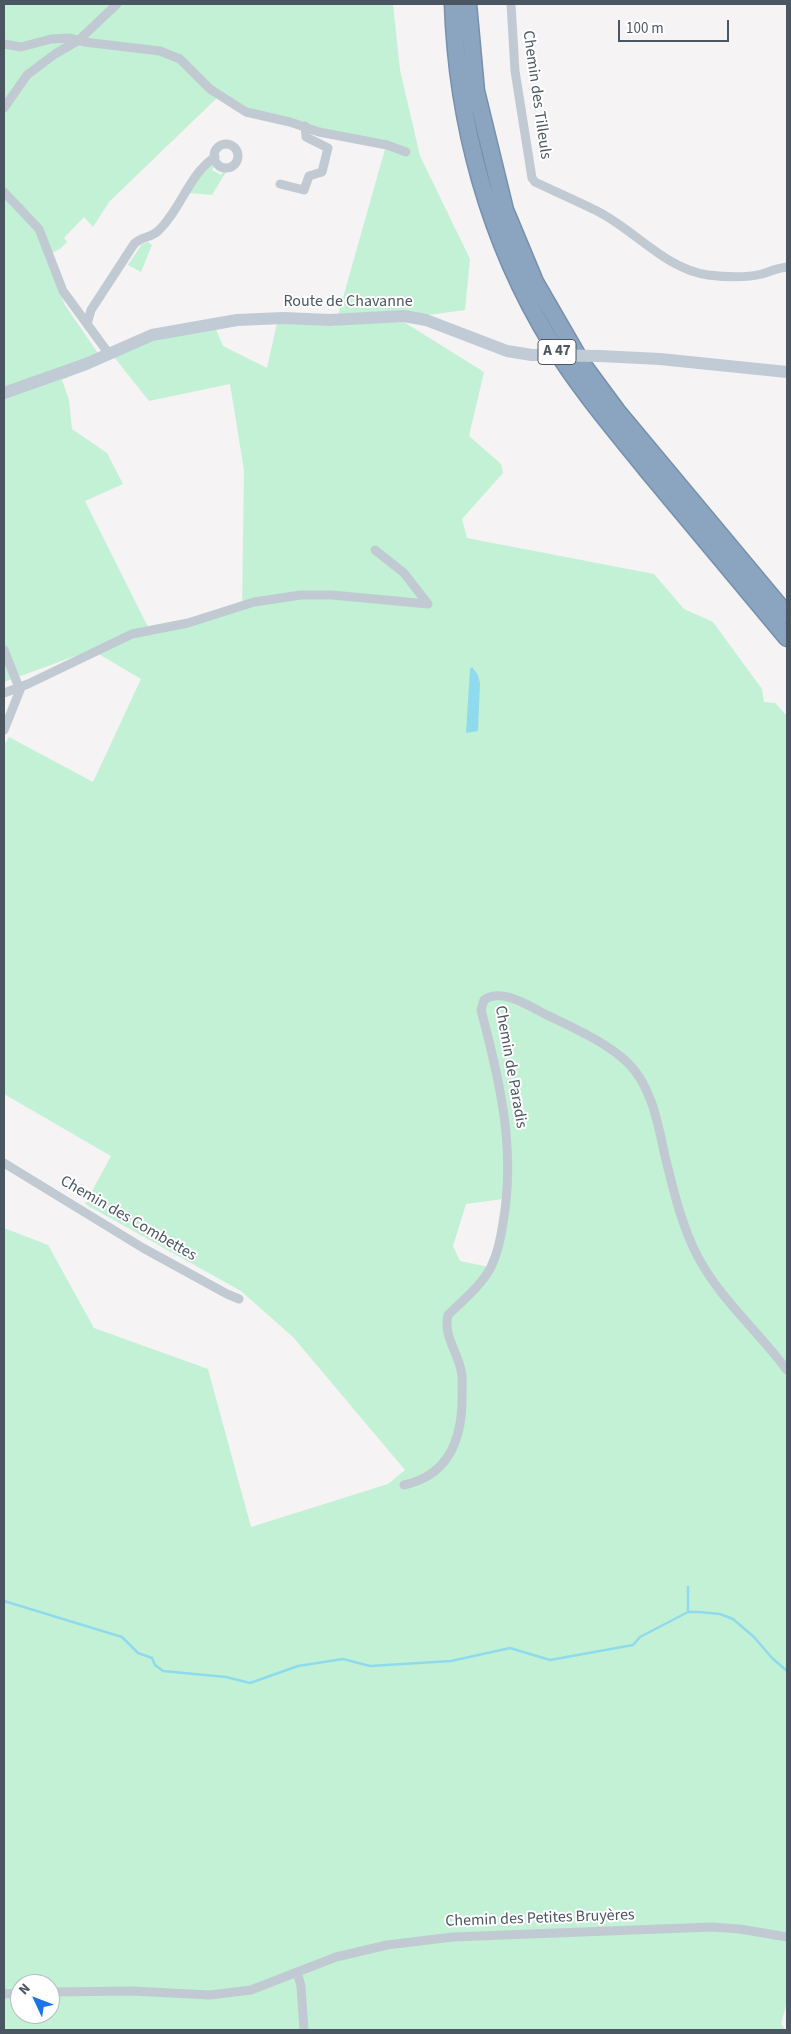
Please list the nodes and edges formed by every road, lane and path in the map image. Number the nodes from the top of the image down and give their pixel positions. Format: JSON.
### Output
{"nodes":[{"id":1,"x":117,"y":4,"type":"edge"},
{"id":2,"x":453,"y":4,"type":"edge"},
{"id":3,"x":468,"y":4,"type":"edge"},
{"id":4,"x":511,"y":4,"type":"edge"},
{"id":5,"x":80,"y":40,"type":"junction"},
{"id":6,"x":4,"y":44,"type":"edge"},
{"id":7,"x":4,"y":108,"type":"edge"},
{"id":8,"x":304,"y":126,"type":"junction"},
{"id":9,"x":406,"y":152,"type":"dead end"},
{"id":10,"x":215,"y":157,"type":"dead end"},
{"id":11,"x":280,"y":184,"type":"dead end"},
{"id":12,"x":4,"y":192,"type":"edge"},
{"id":13,"x":787,"y":266,"type":"edge"},
{"id":14,"x":87,"y":324,"type":"junction"},
{"id":15,"x":109,"y":354,"type":"junction"},
{"id":16,"x":787,"y":372,"type":"edge"},
{"id":17,"x":4,"y":393,"type":"edge"},
{"id":18,"x":375,"y":550,"type":"dead end"},
{"id":19,"x":787,"y":615,"type":"edge"},
{"id":20,"x":787,"y":638,"type":"edge"},
{"id":21,"x":4,"y":650,"type":"edge"},
{"id":22,"x":19,"y":686,"type":"junction"},
{"id":23,"x":4,"y":693,"type":"edge"},
{"id":24,"x":4,"y":730,"type":"edge"},
{"id":25,"x":4,"y":1163,"type":"edge"},
{"id":26,"x":239,"y":1299,"type":"dead end"},
{"id":27,"x":787,"y":1370,"type":"edge"},
{"id":28,"x":404,"y":1485,"type":"dead end"},
{"id":29,"x":787,"y":1937,"type":"edge"},
{"id":30,"x":297,"y":1972,"type":"junction"},
{"id":31,"x":60,"y":1992,"type":"edge"},
{"id":32,"x":304,"y":2030,"type":"edge"}],
"edges":[{"from":1,"to":5,"type":"street"},
{"from":2,"to":20,"type":"highway","number":"A 47"},
{"from":3,"to":19,"type":"highway","number":"A 47"},
{"from":4,"to":13,"type":"street","name":"Chemin des Tilleuls"},
{"from":5,"to":6,"type":"street"},
{"from":5,"to":7,"type":"street"},
{"from":5,"to":8,"type":"street"},
{"from":8,"to":9,"type":"street"},
{"from":8,"to":11,"type":"street"},
{"from":10,"to":14,"type":"street"},
{"from":12,"to":14,"type":"street"},
{"from":14,"to":15,"type":"street"},
{"from":15,"to":16,"type":"main road","name":"Route de Chavanne","bridge":true},
{"from":15,"to":17,"type":"main road","name":"Route de Chavanne"},
{"from":18,"to":22,"type":"street"},
{"from":21,"to":22,"type":"street"},
{"from":22,"to":23,"type":"street"},
{"from":22,"to":24,"type":"street"},
{"from":25,"to":26,"type":"street","name":"Chemin des Combettes"},
{"from":27,"to":28,"type":"street","name":"Chemin de Paradis"},
{"from":29,"to":30,"type":"street","name":"Chemin des Petites Bruyères"},
{"from":30,"to":31,"type":"street","name":"Chemin des Petites Bruyères"},
{"from":30,"to":32,"type":"street"}]}
